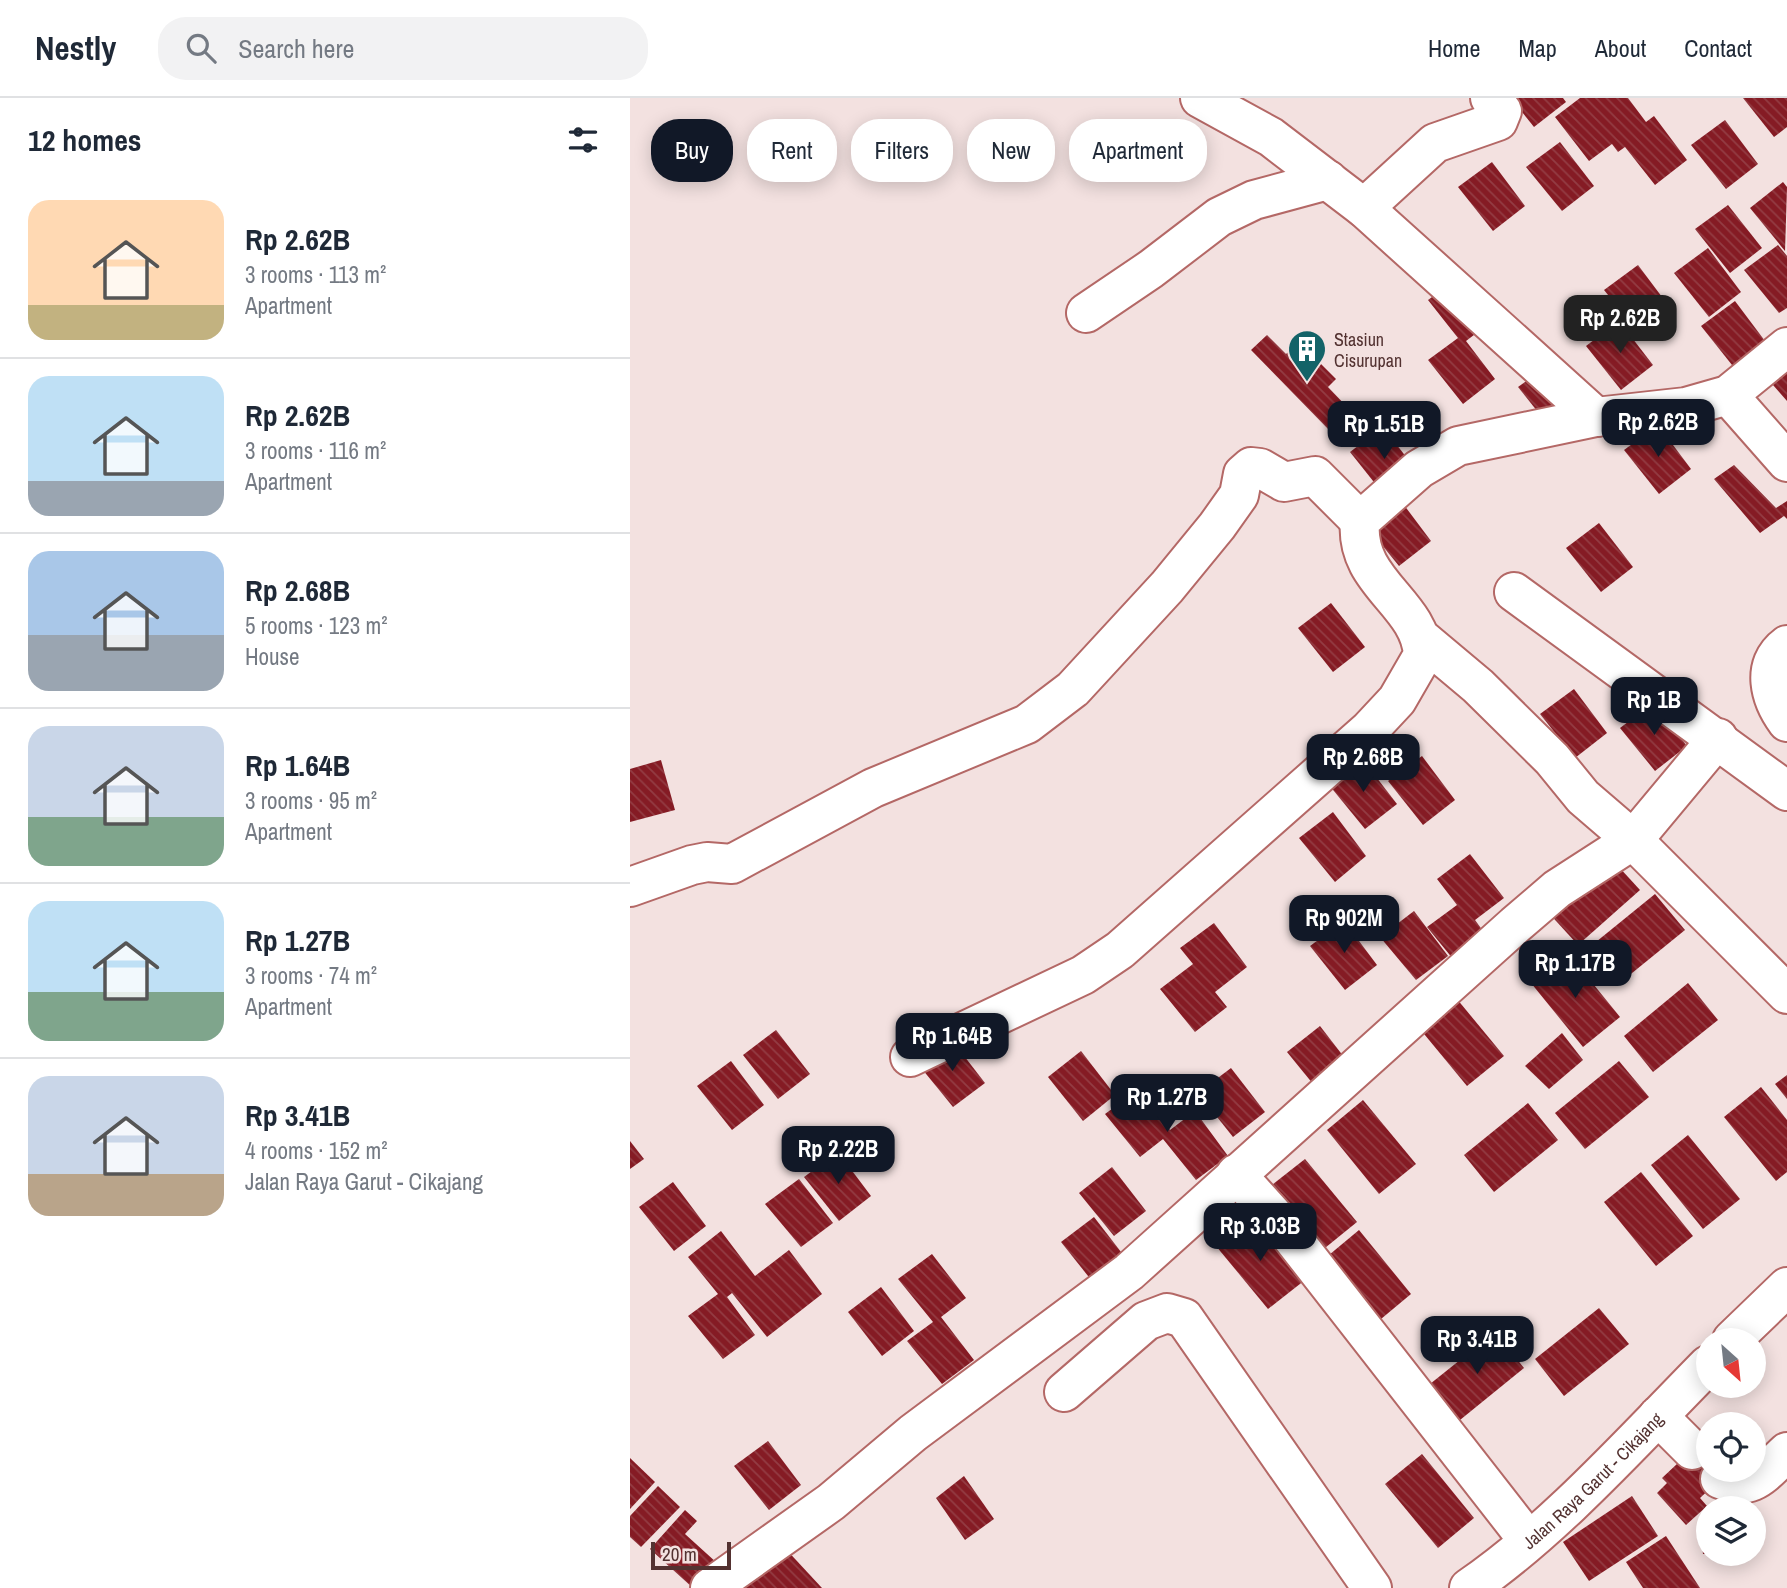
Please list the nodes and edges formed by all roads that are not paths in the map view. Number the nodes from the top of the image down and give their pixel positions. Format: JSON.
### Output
{"nodes":[{"id":1,"x":1200,"y":98,"type":"edge"},
{"id":2,"x":1490,"y":98,"type":"edge"},
{"id":3,"x":1328,"y":180,"type":"junction"},
{"id":4,"x":1364,"y":208,"type":"junction"},
{"id":5,"x":1086,"y":313,"type":"dead end"},
{"id":6,"x":1787,"y":347,"type":"edge"},
{"id":7,"x":1728,"y":396,"type":"junction"},
{"id":8,"x":1596,"y":417,"type":"junction"},
{"id":9,"x":1787,"y":462,"type":"edge"},
{"id":10,"x":1360,"y":521,"type":"junction"},
{"id":11,"x":1514,"y":592,"type":"dead end"},
{"id":12,"x":1422,"y":639,"type":"junction"},
{"id":13,"x":1787,"y":645,"type":"edge"},
{"id":14,"x":1787,"y":722,"type":"edge"},
{"id":15,"x":1718,"y":738,"type":"junction"},
{"id":16,"x":1787,"y":792,"type":"edge"},
{"id":17,"x":1633,"y":840,"type":"junction"},
{"id":18,"x":630,"y":887,"type":"edge"},
{"id":19,"x":1787,"y":994,"type":"edge"},
{"id":20,"x":910,"y":1057,"type":"dead end"},
{"id":21,"x":1236,"y":1174,"type":"junction"},
{"id":22,"x":1787,"y":1287,"type":"edge"},
{"id":23,"x":1744,"y":1328,"type":"edge"},
{"id":24,"x":1696,"y":1377,"type":"edge"},
{"id":25,"x":1064,"y":1392,"type":"dead end"},
{"id":26,"x":1658,"y":1416,"type":"junction"},
{"id":27,"x":1692,"y":1450,"type":"dead end"},
{"id":28,"x":1787,"y":1452,"type":"edge"},
{"id":29,"x":1766,"y":1471,"type":"edge"},
{"id":30,"x":1727,"y":1482,"type":"edge"},
{"id":31,"x":1754,"y":1482,"type":"edge"},
{"id":32,"x":1528,"y":1540,"type":"junction"},
{"id":33,"x":1492,"y":1582,"type":"edge"},
{"id":34,"x":710,"y":1588,"type":"edge"},
{"id":35,"x":1372,"y":1588,"type":"edge"}],
"edges":[{"from":1,"to":3,"type":"street"},
{"from":2,"to":4,"type":"street"},
{"from":3,"to":4,"type":"street"},
{"from":3,"to":5,"type":"street"},
{"from":4,"to":8,"type":"street"},
{"from":6,"to":7,"type":"street"},
{"from":7,"to":8,"type":"street"},
{"from":7,"to":9,"type":"street"},
{"from":8,"to":10,"type":"street"},
{"from":10,"to":12,"type":"street"},
{"from":10,"to":18,"type":"street"},
{"from":11,"to":15,"type":"street"},
{"from":12,"to":17,"type":"street"},
{"from":12,"to":20,"type":"street"},
{"from":13,"to":14,"type":"street"},
{"from":15,"to":16,"type":"street"},
{"from":15,"to":17,"type":"street"},
{"from":17,"to":19,"type":"street"},
{"from":17,"to":21,"type":"street"},
{"from":21,"to":32,"type":"street"},
{"from":21,"to":34,"type":"street"},
{"from":22,"to":23,"type":"street"},
{"from":24,"to":26,"type":"street","name":"Jalan Raya Garut - Cikajang"},
{"from":25,"to":35,"type":"street"},
{"from":26,"to":27,"type":"street"},
{"from":26,"to":32,"type":"street","name":"Jalan Raya Garut - Cikajang"},
{"from":28,"to":29,"type":"street"},
{"from":30,"to":31,"type":"street"},
{"from":32,"to":33,"type":"street","name":"Jalan Raya Garut - Cikajang"}]}
